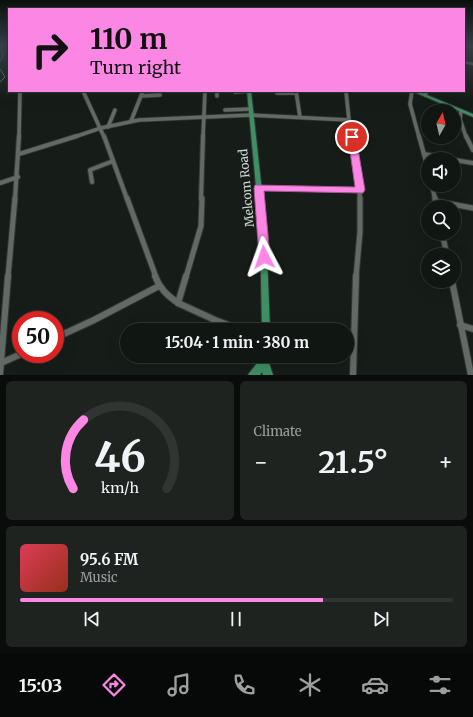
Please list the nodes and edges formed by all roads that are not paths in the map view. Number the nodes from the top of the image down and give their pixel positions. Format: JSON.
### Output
{"nodes":[{"id":1,"x":20,"y":92,"type":"edge"},
{"id":2,"x":83,"y":92,"type":"edge"},
{"id":3,"x":143,"y":92,"type":"edge"},
{"id":4,"x":205,"y":92,"type":"edge"},
{"id":5,"x":217,"y":92,"type":"edge"},
{"id":6,"x":249,"y":92,"type":"edge"},
{"id":7,"x":296,"y":92,"type":"edge"},
{"id":8,"x":346,"y":92,"type":"edge"},
{"id":9,"x":413,"y":92,"type":"edge"},
{"id":10,"x":277,"y":93,"type":"dead end"},
{"id":11,"x":426,"y":93,"type":"edge"},
{"id":12,"x":160,"y":95,"type":"dead end"},
{"id":13,"x":141,"y":96,"type":"junction"},
{"id":14,"x":217,"y":96,"type":"dead end"},
{"id":15,"x":447,"y":104,"type":"edge"},
{"id":16,"x":115,"y":110,"type":"dead end"},
{"id":17,"x":225,"y":110,"type":"dead end"},
{"id":18,"x":461,"y":111,"type":"edge"},
{"id":19,"x":251,"y":112,"type":"junction"},
{"id":20,"x":473,"y":116,"type":"edge"},
{"id":21,"x":203,"y":117,"type":"junction"},
{"id":22,"x":300,"y":117,"type":"junction"},
{"id":23,"x":349,"y":120,"type":"junction"},
{"id":24,"x":130,"y":121,"type":"junction"},
{"id":25,"x":461,"y":124,"type":"edge"},
{"id":26,"x":108,"y":126,"type":"junction"},
{"id":27,"x":101,"y":128,"type":"junction"},
{"id":28,"x":473,"y":150,"type":"edge"},
{"id":29,"x":423,"y":152,"type":"edge"},
{"id":30,"x":20,"y":154,"type":"junction"},
{"id":31,"x":113,"y":161,"type":"junction"},
{"id":32,"x":461,"y":161,"type":"edge"},
{"id":33,"x":473,"y":163,"type":"edge"},
{"id":34,"x":18,"y":177,"type":"junction"},
{"id":35,"x":92,"y":182,"type":"dead end"},
{"id":36,"x":0,"y":183,"type":"edge"},
{"id":37,"x":259,"y":188,"type":"junction"},
{"id":38,"x":360,"y":190,"type":"junction"},
{"id":39,"x":461,"y":206,"type":"edge"},
{"id":40,"x":473,"y":208,"type":"edge"},
{"id":41,"x":159,"y":286,"type":"junction"},
{"id":42,"x":453,"y":288,"type":"edge"},
{"id":43,"x":178,"y":304,"type":"junction"},
{"id":44,"x":223,"y":323,"type":"edge"},
{"id":45,"x":266,"y":323,"type":"edge"},
{"id":46,"x":352,"y":323,"type":"edge"},
{"id":47,"x":460,"y":326,"type":"junction"},
{"id":48,"x":473,"y":329,"type":"edge"},
{"id":49,"x":64,"y":334,"type":"edge"},
{"id":50,"x":12,"y":358,"type":"edge"},
{"id":51,"x":1,"y":363,"type":"junction"},
{"id":52,"x":261,"y":363,"type":"edge"},
{"id":53,"x":265,"y":363,"type":"edge"},
{"id":54,"x":351,"y":363,"type":"edge"},
{"id":55,"x":0,"y":374,"type":"edge"},
{"id":56,"x":253,"y":375,"type":"edge"},
{"id":57,"x":268,"y":375,"type":"edge"},
{"id":58,"x":352,"y":375,"type":"edge"},
{"id":59,"x":470,"y":375,"type":"edge"}],
"edges":[{"from":1,"to":30,"type":"street"},
{"from":2,"to":27,"type":"street"},
{"from":3,"to":13,"type":"street"},
{"from":4,"to":21,"type":"street"},
{"from":5,"to":14,"type":"street"},
{"from":6,"to":19,"type":"main road","name":"Melcom Road"},
{"from":7,"to":10,"type":"street"},
{"from":7,"to":22,"type":"street"},
{"from":8,"to":23,"type":"street"},
{"from":9,"to":29,"type":"street"},
{"from":11,"to":15,"type":"main road"},
{"from":12,"to":13,"type":"street"},
{"from":13,"to":24,"type":"street"},
{"from":16,"to":26,"type":"street"},
{"from":17,"to":19,"type":"street"},
{"from":18,"to":20,"type":"main road"},
{"from":19,"to":21,"type":"street"},
{"from":19,"to":22,"type":"street"},
{"from":19,"to":37,"type":"main road","name":"Melcom Road"},
{"from":21,"to":24,"type":"street"},
{"from":21,"to":43,"type":"street"},
{"from":22,"to":23,"type":"street"},
{"from":23,"to":38,"type":"street"},
{"from":24,"to":26,"type":"street"},
{"from":25,"to":28,"type":"street"},
{"from":26,"to":27,"type":"street"},
{"from":27,"to":30,"type":"street"},
{"from":27,"to":31,"type":"street"},
{"from":30,"to":34,"type":"street"},
{"from":31,"to":35,"type":"street"},
{"from":31,"to":41,"type":"street"},
{"from":32,"to":33,"type":"street"},
{"from":34,"to":36,"type":"street"},
{"from":34,"to":51,"type":"street"},
{"from":37,"to":38,"type":"street"},
{"from":37,"to":45,"type":"main road","name":"Melcom Road"},
{"from":38,"to":46,"type":"street"},
{"from":39,"to":40,"type":"street"},
{"from":41,"to":43,"type":"street"},
{"from":41,"to":49,"type":"street"},
{"from":42,"to":47,"type":"street"},
{"from":43,"to":44,"type":"street"},
{"from":47,"to":48,"type":"street"},
{"from":47,"to":59,"type":"street"},
{"from":50,"to":51,"type":"street"},
{"from":51,"to":55,"type":"street"},
{"from":52,"to":56,"type":"main road"},
{"from":53,"to":57,"type":"main road"},
{"from":54,"to":58,"type":"street"}]}
